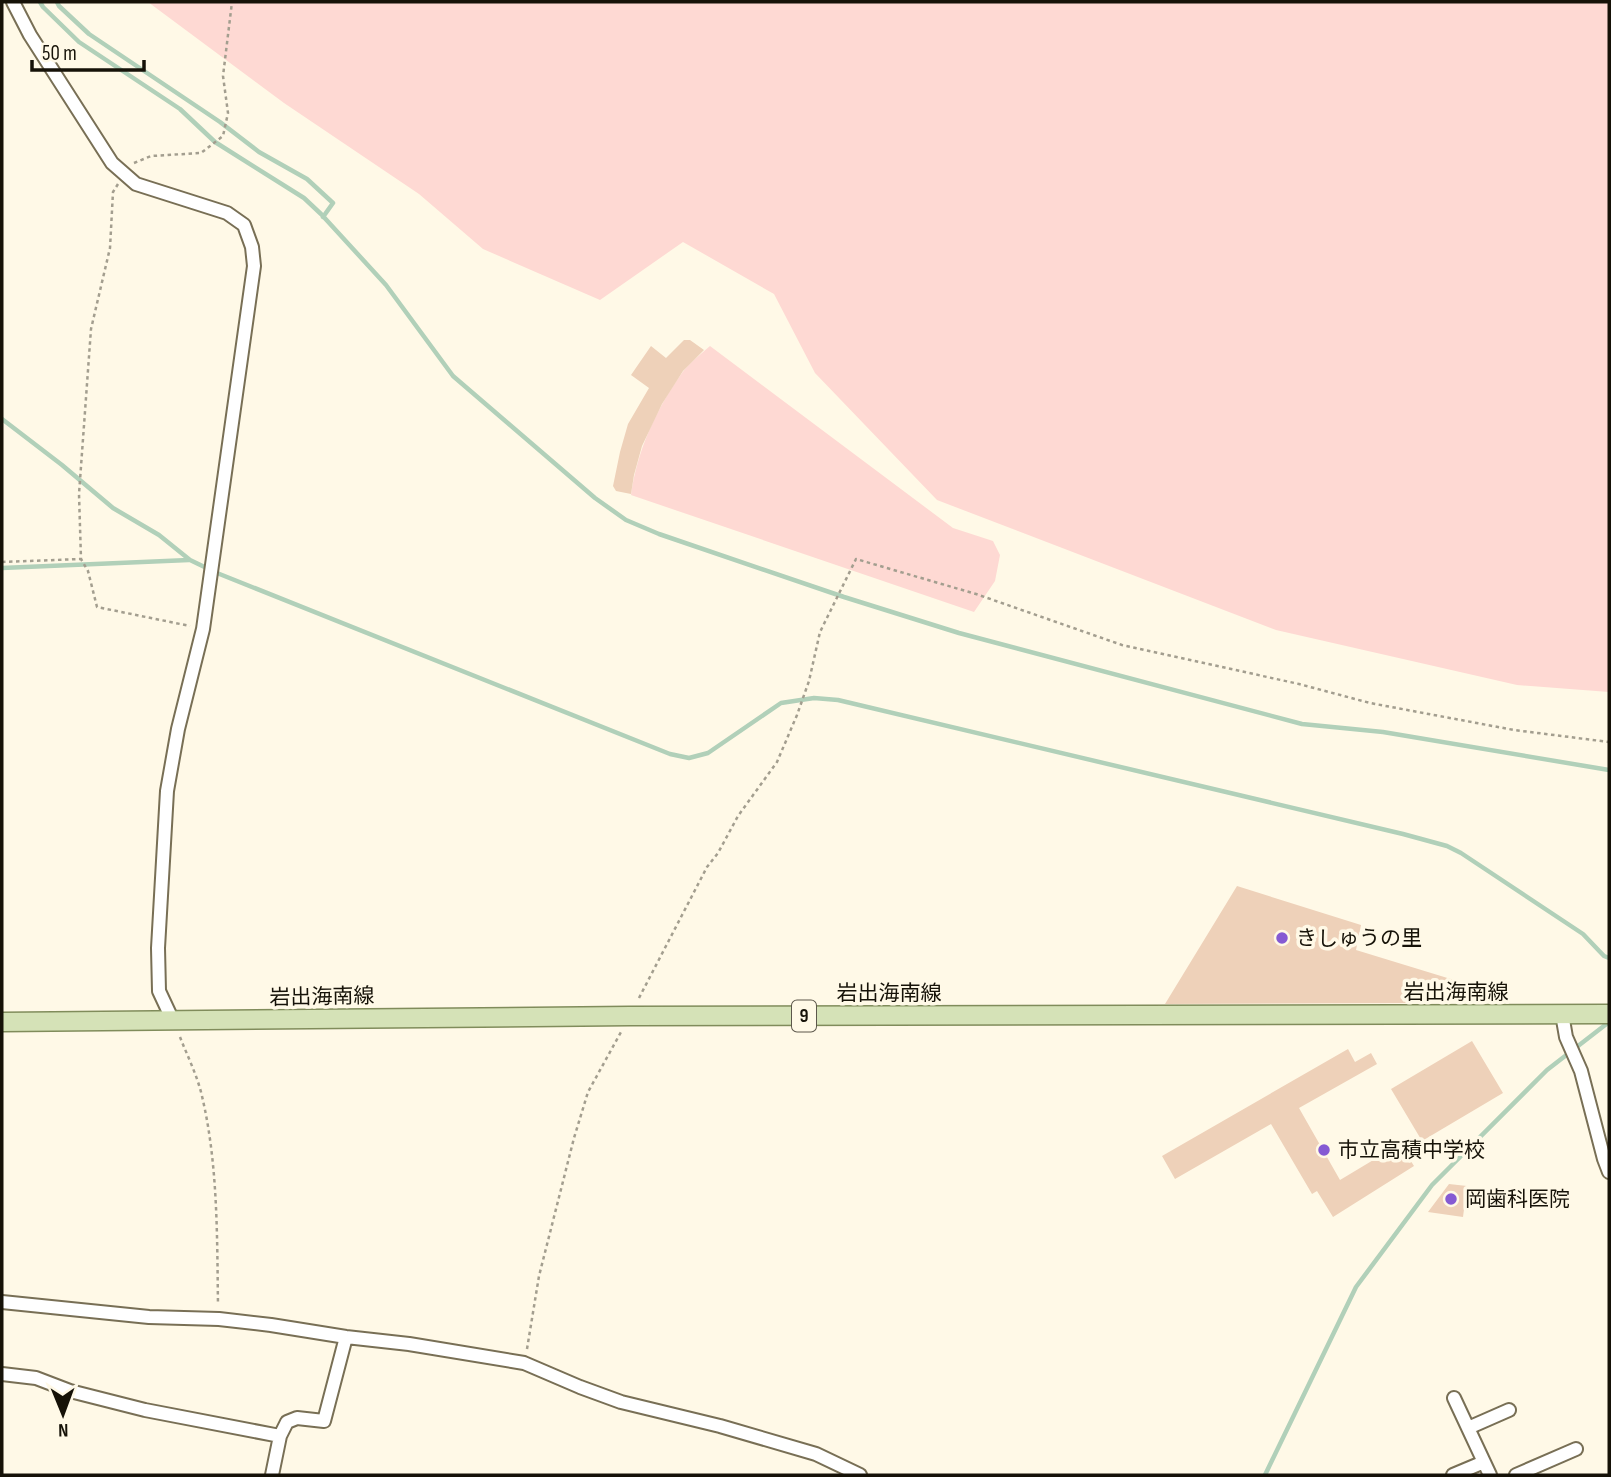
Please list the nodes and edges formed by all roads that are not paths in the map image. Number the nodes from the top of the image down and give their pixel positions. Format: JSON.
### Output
{"nodes":[{"id":1,"x":13,"y":2,"type":"edge"},
{"id":2,"x":1562,"y":1014,"type":"junction"},
{"id":3,"x":1607,"y":1014,"type":"edge"},
{"id":4,"x":173,"y":1021,"type":"junction"},
{"id":5,"x":2,"y":1022,"type":"edge"},
{"id":6,"x":1609,"y":1172,"type":"edge"},
{"id":7,"x":2,"y":1302,"type":"edge"},
{"id":8,"x":346,"y":1337,"type":"junction"},
{"id":9,"x":2,"y":1374,"type":"edge"},
{"id":10,"x":1454,"y":1398,"type":"dead end"},
{"id":11,"x":1508,"y":1410,"type":"dead end"},
{"id":12,"x":1468,"y":1428,"type":"junction"},
{"id":13,"x":280,"y":1436,"type":"junction"},
{"id":14,"x":1576,"y":1449,"type":"dead end"},
{"id":15,"x":1484,"y":1462,"type":"junction"},
{"id":16,"x":272,"y":1475,"type":"edge"},
{"id":17,"x":860,"y":1475,"type":"edge"},
{"id":18,"x":1453,"y":1475,"type":"edge"},
{"id":19,"x":1490,"y":1475,"type":"edge"},
{"id":20,"x":1516,"y":1475,"type":"edge"}],
"edges":[{"from":1,"to":4,"type":"street"},
{"from":2,"to":3,"type":"main road","name":"岩出海南線","number":"9"},
{"from":2,"to":4,"type":"main road","name":"岩出海南線","number":"9"},
{"from":2,"to":6,"type":"street"},
{"from":4,"to":5,"type":"main road","name":"岩出海南線","number":"9"},
{"from":7,"to":8,"type":"street"},
{"from":8,"to":13,"type":"street"},
{"from":8,"to":17,"type":"street"},
{"from":9,"to":13,"type":"street"},
{"from":10,"to":12,"type":"street"},
{"from":11,"to":12,"type":"street"},
{"from":12,"to":15,"type":"street"},
{"from":13,"to":16,"type":"street"},
{"from":14,"to":20,"type":"street"},
{"from":15,"to":18,"type":"street"},
{"from":15,"to":19,"type":"street"}]}
